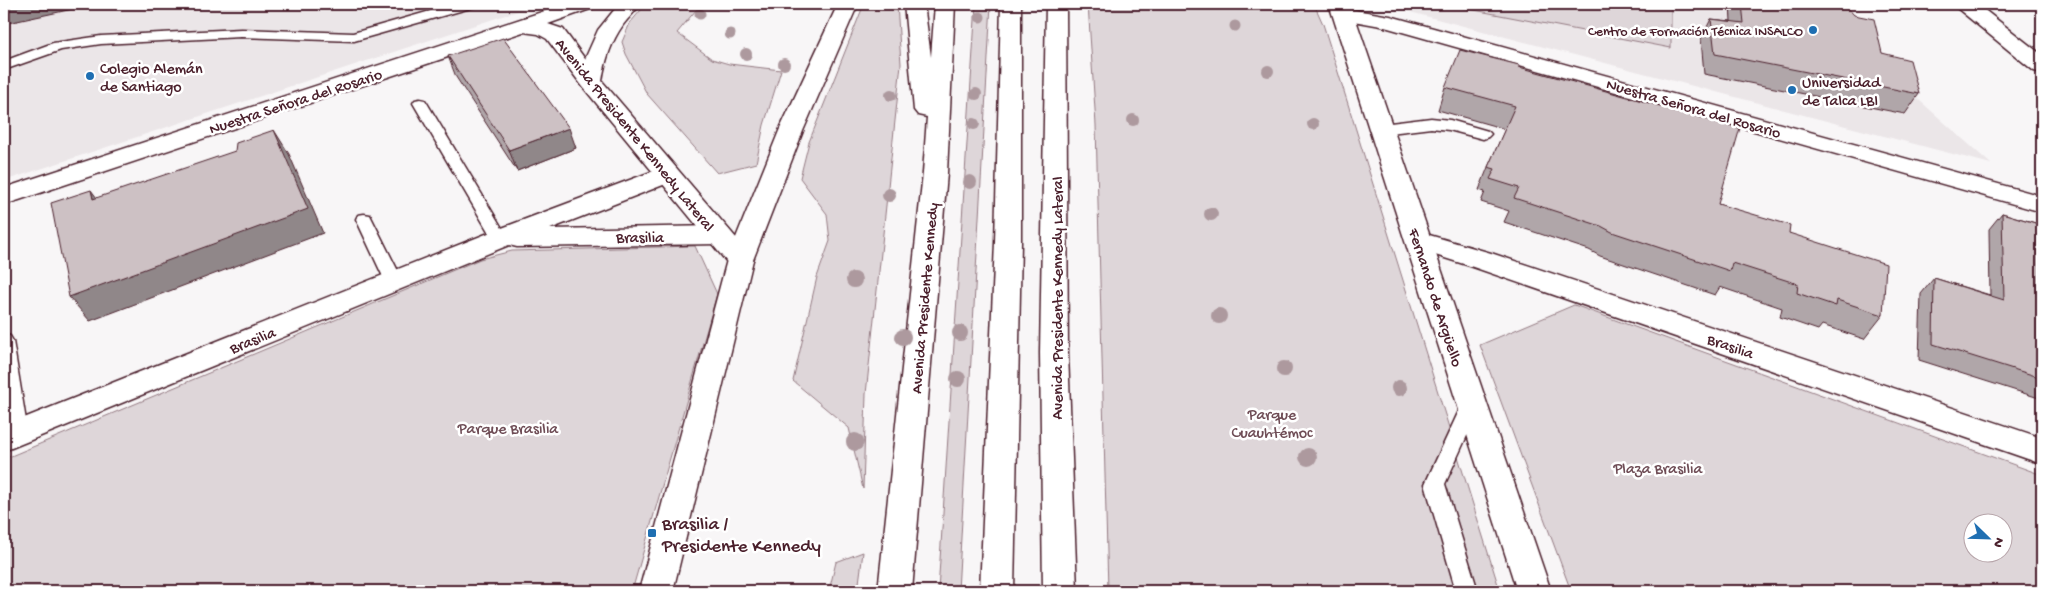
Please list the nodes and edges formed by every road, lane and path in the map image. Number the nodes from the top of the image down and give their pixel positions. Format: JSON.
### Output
{"nodes":[{"id":1,"x":469,"y":4,"type":"edge"},
{"id":2,"x":586,"y":4,"type":"edge"},
{"id":3,"x":630,"y":4,"type":"edge"},
{"id":4,"x":848,"y":4,"type":"edge"},
{"id":5,"x":914,"y":4,"type":"edge"},
{"id":6,"x":945,"y":4,"type":"edge"},
{"id":7,"x":1011,"y":4,"type":"edge"},
{"id":8,"x":1056,"y":4,"type":"edge"},
{"id":9,"x":1964,"y":4,"type":"edge"},
{"id":10,"x":1342,"y":9,"type":"edge"},
{"id":11,"x":521,"y":25,"type":"junction"},
{"id":12,"x":4,"y":66,"type":"edge"},
{"id":13,"x":2042,"y":66,"type":"edge"},
{"id":14,"x":591,"y":82,"type":"junction"},
{"id":15,"x":420,"y":103,"type":"dead end"},
{"id":16,"x":1382,"y":129,"type":"junction"},
{"id":17,"x":1483,"y":134,"type":"dead end"},
{"id":18,"x":935,"y":173,"type":"junction"},
{"id":19,"x":667,"y":174,"type":"junction"},
{"id":20,"x":4,"y":196,"type":"edge"},
{"id":21,"x":2042,"y":204,"type":"edge"},
{"id":22,"x":364,"y":219,"type":"dead end"},
{"id":23,"x":720,"y":235,"type":"junction"},
{"id":24,"x":500,"y":238,"type":"junction"},
{"id":25,"x":1419,"y":241,"type":"junction"},
{"id":26,"x":740,"y":260,"type":"junction"},
{"id":27,"x":394,"y":282,"type":"junction"},
{"id":28,"x":4,"y":341,"type":"edge"},
{"id":29,"x":1472,"y":405,"type":"junction"},
{"id":30,"x":11,"y":436,"type":"edge"},
{"id":31,"x":2042,"y":451,"type":"edge"},
{"id":32,"x":656,"y":591,"type":"edge"},
{"id":33,"x":895,"y":591,"type":"edge"},
{"id":34,"x":997,"y":591,"type":"edge"},
{"id":35,"x":1060,"y":591,"type":"edge"},
{"id":36,"x":1468,"y":591,"type":"edge"},
{"id":37,"x":1534,"y":591,"type":"edge"}],
"edges":[{"from":1,"to":12,"type":"lane"},
{"from":2,"to":11,"type":"main road","name":"Nuestra Señora del Rosario"},
{"from":3,"to":14,"type":"main road"},
{"from":4,"to":26,"type":"main road"},
{"from":5,"to":18,"type":"main road"},
{"from":6,"to":18,"type":"main road","name":"Avenida Presidente Kennedy"},
{"from":7,"to":34,"type":"main road"},
{"from":8,"to":35,"type":"main road","name":"Avenida Presidente Kennedy Lateral"},
{"from":9,"to":13,"type":"main road"},
{"from":10,"to":16,"type":"main road","name":"Fernando de Argüello"},
{"from":10,"to":21,"type":"main road","name":"Nuestra Señora del Rosario"},
{"from":11,"to":14,"type":"main road","name":"Avenida Presidente Kennedy Lateral"},
{"from":11,"to":20,"type":"main road","name":"Nuestra Señora del Rosario"},
{"from":14,"to":19,"type":"main road","name":"Avenida Presidente Kennedy Lateral"},
{"from":15,"to":24,"type":"lane"},
{"from":16,"to":17,"type":"lane"},
{"from":16,"to":25,"type":"main road","name":"Fernando de Argüello"},
{"from":18,"to":33,"type":"main road","name":"Avenida Presidente Kennedy"},
{"from":19,"to":23,"type":"main road","name":"Avenida Presidente Kennedy Lateral"},
{"from":19,"to":24,"type":"main road","name":"Brasilia"},
{"from":22,"to":27,"type":"lane"},
{"from":23,"to":24,"type":"main road","name":"Brasilia"},
{"from":23,"to":26,"type":"main road","name":"Avenida Presidente Kennedy Lateral"},
{"from":24,"to":27,"type":"main road","name":"Brasilia"},
{"from":25,"to":29,"type":"main road","name":"Fernando de Argüello"},
{"from":25,"to":31,"type":"main road","name":"Brasilia"},
{"from":26,"to":32,"type":"main road"},
{"from":27,"to":30,"type":"main road","name":"Brasilia"},
{"from":28,"to":30,"type":"lane"},
{"from":29,"to":36,"type":"lane"},
{"from":29,"to":37,"type":"main road","name":"Fernando de Argüello"}]}
